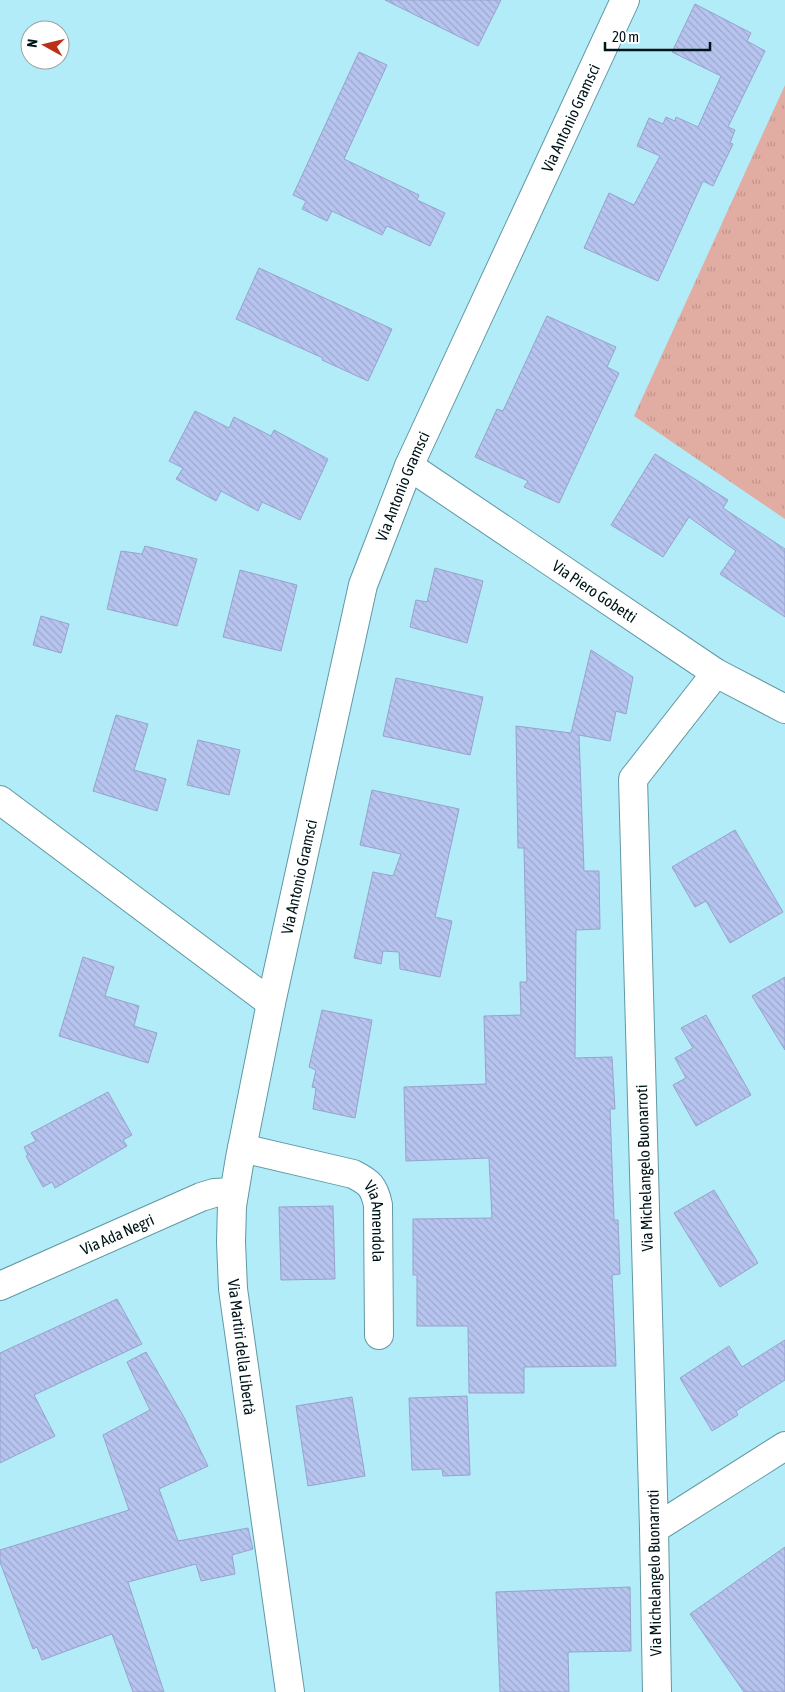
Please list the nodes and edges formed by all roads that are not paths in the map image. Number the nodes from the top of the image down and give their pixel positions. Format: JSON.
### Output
{"nodes":[{"id":1,"x":624,"y":0,"type":"edge"},
{"id":2,"x":409,"y":466,"type":"junction"},
{"id":3,"x":716,"y":673,"type":"junction"},
{"id":4,"x":785,"y":709,"type":"edge"},
{"id":5,"x":0,"y":800,"type":"edge"},
{"id":6,"x":271,"y":1003,"type":"junction"},
{"id":7,"x":242,"y":1148,"type":"junction"},
{"id":8,"x":234,"y":1192,"type":"junction"},
{"id":9,"x":0,"y":1286,"type":"edge"},
{"id":10,"x":379,"y":1335,"type":"dead end"},
{"id":11,"x":785,"y":1446,"type":"edge"},
{"id":12,"x":654,"y":1529,"type":"junction"},
{"id":13,"x":290,"y":1692,"type":"edge"},
{"id":14,"x":657,"y":1692,"type":"edge"}],
"edges":[{"from":1,"to":2,"type":"street","name":"Via Antonio Gramsci"},
{"from":2,"to":3,"type":"street","name":"Via Piero Gobetti"},
{"from":2,"to":6,"type":"street","name":"Via Antonio Gramsci"},
{"from":3,"to":4,"type":"street","name":"Via Piero Gobetti"},
{"from":3,"to":12,"type":"street","name":"Via Michelangelo Buonarroti"},
{"from":5,"to":6,"type":"street"},
{"from":6,"to":7,"type":"street","name":"Via Martiri della Libertà"},
{"from":7,"to":8,"type":"street","name":"Via Martiri della Libertà"},
{"from":7,"to":10,"type":"street","name":"Via Amendola"},
{"from":8,"to":9,"type":"street","name":"Via Ada Negri"},
{"from":8,"to":13,"type":"street","name":"Via Martiri della Libertà"},
{"from":11,"to":12,"type":"street"},
{"from":12,"to":14,"type":"street","name":"Via Michelangelo Buonarroti"}]}
